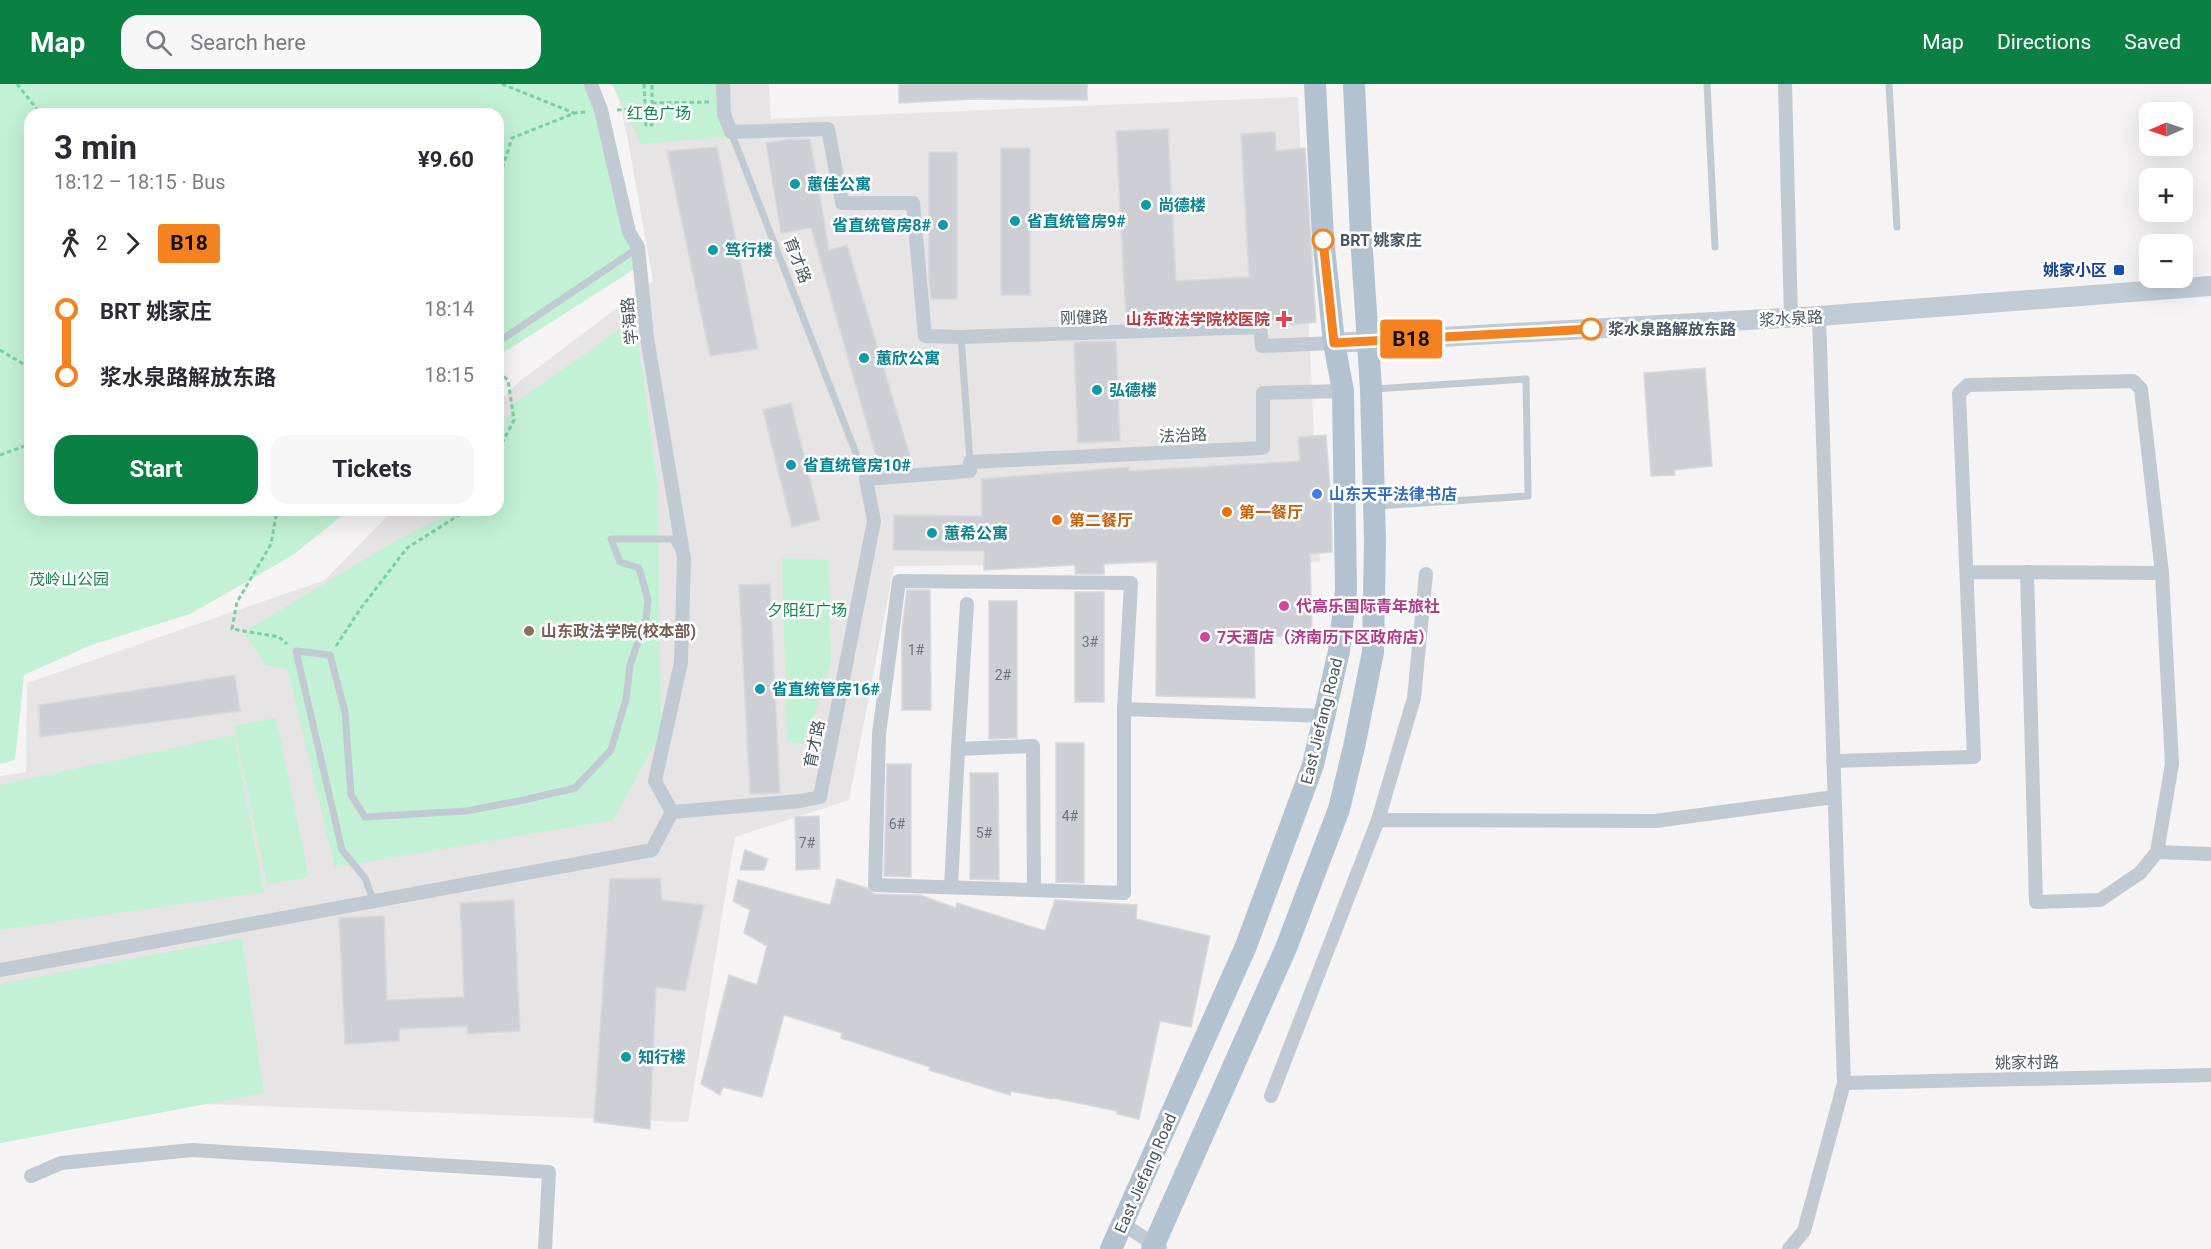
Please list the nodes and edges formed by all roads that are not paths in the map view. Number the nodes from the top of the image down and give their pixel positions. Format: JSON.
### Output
{"nodes":[{"id":1,"x":591,"y":84,"type":"edge"},
{"id":2,"x":723,"y":84,"type":"edge"},
{"id":3,"x":1315,"y":84,"type":"edge"},
{"id":4,"x":1354,"y":84,"type":"edge"},
{"id":5,"x":1707,"y":84,"type":"edge"},
{"id":6,"x":1785,"y":84,"type":"edge"},
{"id":7,"x":1889,"y":84,"type":"edge"},
{"id":8,"x":731,"y":132,"type":"junction"},
{"id":9,"x":1897,"y":227,"type":"dead end"},
{"id":10,"x":638,"y":247,"type":"junction"},
{"id":11,"x":1715,"y":247,"type":"dead end"},
{"id":12,"x":2211,"y":286,"type":"edge"},
{"id":13,"x":1819,"y":316,"type":"junction"},
{"id":14,"x":1791,"y":318,"type":"junction"},
{"id":15,"x":961,"y":337,"type":"junction"},
{"id":16,"x":504,"y":338,"type":"edge"},
{"id":17,"x":1370,"y":342,"type":"junction"},
{"id":18,"x":1334,"y":343,"type":"junction"},
{"id":19,"x":1371,"y":389,"type":"junction"},
{"id":20,"x":1342,"y":391,"type":"junction"},
{"id":21,"x":970,"y":466,"type":"junction"},
{"id":22,"x":866,"y":479,"type":"junction"},
{"id":23,"x":1374,"y":506,"type":"junction"},
{"id":24,"x":684,"y":559,"type":"junction"},
{"id":25,"x":1966,"y":572,"type":"junction"},
{"id":26,"x":2027,"y":572,"type":"junction"},
{"id":27,"x":1426,"y":573,"type":"dead end"},
{"id":28,"x":2162,"y":573,"type":"junction"},
{"id":29,"x":967,"y":604,"type":"dead end"},
{"id":30,"x":1124,"y":709,"type":"junction"},
{"id":31,"x":1324,"y":716,"type":"junction"},
{"id":32,"x":958,"y":749,"type":"junction"},
{"id":33,"x":1833,"y":761,"type":"junction"},
{"id":34,"x":1834,"y":797,"type":"junction"},
{"id":35,"x":672,"y":812,"type":"junction"},
{"id":36,"x":1378,"y":820,"type":"junction"},
{"id":37,"x":2157,"y":852,"type":"junction"},
{"id":38,"x":2211,"y":854,"type":"edge"},
{"id":39,"x":951,"y":887,"type":"junction"},
{"id":40,"x":1034,"y":890,"type":"junction"},
{"id":41,"x":374,"y":902,"type":"junction"},
{"id":42,"x":0,"y":970,"type":"edge"},
{"id":43,"x":2211,"y":1075,"type":"edge"},
{"id":44,"x":1844,"y":1083,"type":"junction"},
{"id":45,"x":1271,"y":1096,"type":"dead end"},
{"id":46,"x":31,"y":1176,"type":"dead end"},
{"id":47,"x":1121,"y":1223,"type":"junction"},
{"id":48,"x":1156,"y":1248,"type":"edge"},
{"id":49,"x":545,"y":1249,"type":"edge"},
{"id":50,"x":1111,"y":1249,"type":"edge"},
{"id":51,"x":1789,"y":1249,"type":"edge"}],
"edges":[{"from":1,"to":10,"type":"street","name":"学海路"},
{"from":2,"to":8,"type":"street","name":"育才路"},
{"from":3,"to":18,"type":"main road","name":"East Jiefang Road"},
{"from":4,"to":17,"type":"main road","name":"East Jiefang Road"},
{"from":5,"to":11,"type":"lane"},
{"from":6,"to":14,"type":"street"},
{"from":7,"to":9,"type":"lane"},
{"from":8,"to":15,"type":"street"},
{"from":8,"to":22,"type":"lane","name":"育才路"},
{"from":10,"to":16,"type":"lane"},
{"from":10,"to":24,"type":"street","name":"学海路"},
{"from":12,"to":13,"type":"main road","name":"浆水泉路"},
{"from":13,"to":14,"type":"main road","name":"浆水泉路"},
{"from":13,"to":33,"type":"street"},
{"from":14,"to":17,"type":"main road","name":"浆水泉路"},
{"from":15,"to":18,"type":"street","name":"刚健路"},
{"from":15,"to":21,"type":"lane"},
{"from":17,"to":18,"type":"main road","name":"浆水泉路"},
{"from":17,"to":19,"type":"main road","name":"East Jiefang Road"},
{"from":18,"to":20,"type":"main road","name":"East Jiefang Road"},
{"from":19,"to":23,"type":"main road","name":"East Jiefang Road"},
{"from":19,"to":23,"type":"lane"},
{"from":20,"to":21,"type":"street","name":"法治路"},
{"from":20,"to":31,"type":"main road","name":"East Jiefang Road"},
{"from":21,"to":22,"type":"street"},
{"from":22,"to":35,"type":"street","name":"育才路"},
{"from":23,"to":48,"type":"main road","name":"East Jiefang Road"},
{"from":24,"to":35,"type":"street","name":"学海路"},
{"from":24,"to":41,"type":"lane"},
{"from":25,"to":26,"type":"street"},
{"from":25,"to":28,"type":"street"},
{"from":25,"to":33,"type":"street"},
{"from":26,"to":28,"type":"street"},
{"from":26,"to":37,"type":"street"},
{"from":27,"to":36,"type":"street"},
{"from":28,"to":37,"type":"street"},
{"from":29,"to":32,"type":"street"},
{"from":30,"to":31,"type":"street"},
{"from":30,"to":39,"type":"street"},
{"from":30,"to":40,"type":"street"},
{"from":31,"to":47,"type":"main road","name":"East Jiefang Road"},
{"from":32,"to":39,"type":"street"},
{"from":32,"to":40,"type":"street"},
{"from":33,"to":34,"type":"street"},
{"from":34,"to":36,"type":"street"},
{"from":34,"to":44,"type":"street"},
{"from":35,"to":41,"type":"street"},
{"from":36,"to":45,"type":"street"},
{"from":37,"to":38,"type":"street"},
{"from":39,"to":40,"type":"street"},
{"from":41,"to":42,"type":"street"},
{"from":43,"to":44,"type":"street","name":"姚家村路"},
{"from":44,"to":51,"type":"street"},
{"from":46,"to":49,"type":"street"},
{"from":47,"to":48,"type":"street"},
{"from":47,"to":50,"type":"main road","name":"East Jiefang Road"}]}
